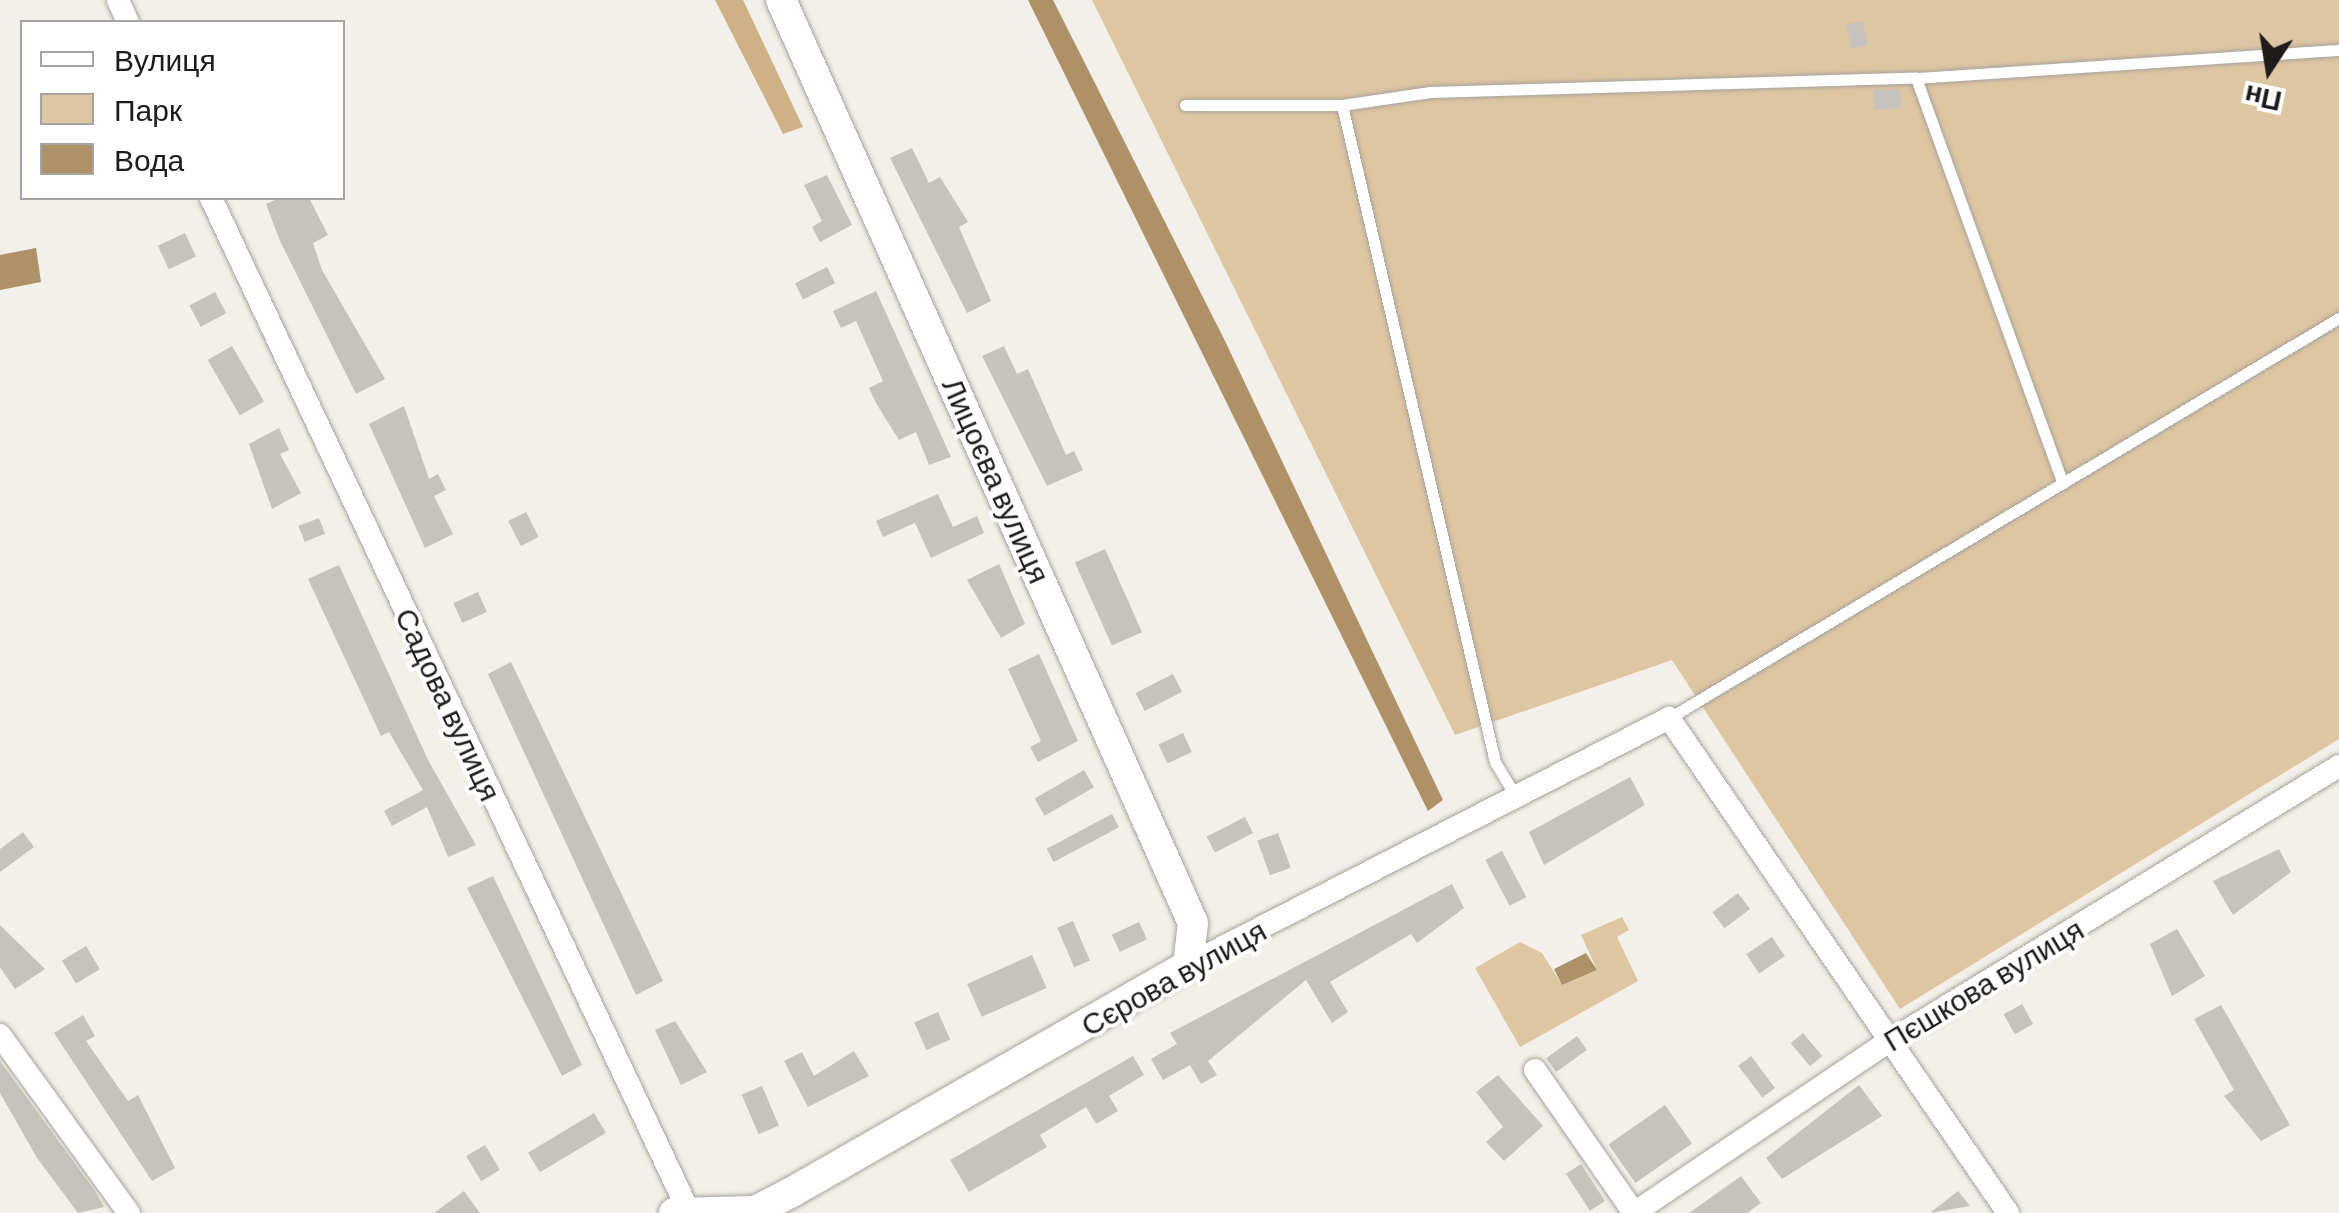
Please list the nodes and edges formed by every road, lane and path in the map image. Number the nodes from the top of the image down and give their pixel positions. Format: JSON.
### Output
{"nodes":[{"id":1,"x":782,"y":0,"type":"edge"},
{"id":2,"x":2339,"y":50,"type":"edge"},
{"id":3,"x":1916,"y":78,"type":"junction"},
{"id":4,"x":1185,"y":105,"type":"dead end"},
{"id":5,"x":1342,"y":106,"type":"junction"},
{"id":6,"x":211,"y":200,"type":"edge"},
{"id":7,"x":2339,"y":318,"type":"edge"},
{"id":8,"x":2064,"y":482,"type":"junction"},
{"id":9,"x":1669,"y":718,"type":"junction"},
{"id":10,"x":2339,"y":766,"type":"edge"},
{"id":11,"x":1516,"y":796,"type":"junction"},
{"id":12,"x":1188,"y":965,"type":"junction"},
{"id":13,"x":0,"y":1035,"type":"edge"},
{"id":14,"x":1884,"y":1044,"type":"junction"},
{"id":15,"x":1535,"y":1070,"type":"dead end"},
{"id":16,"x":681,"y":1212,"type":"edge"},
{"id":17,"x":755,"y":1212,"type":"edge"},
{"id":18,"x":129,"y":1213,"type":"edge"},
{"id":19,"x":1634,"y":1213,"type":"edge"},
{"id":20,"x":2008,"y":1213,"type":"edge"}],
"edges":[{"from":1,"to":12,"type":"street","name":"Лицоєва вулиця"},
{"from":2,"to":3,"type":"lane"},
{"from":3,"to":5,"type":"lane"},
{"from":3,"to":8,"type":"lane"},
{"from":4,"to":5,"type":"lane"},
{"from":5,"to":11,"type":"lane"},
{"from":6,"to":16,"type":"street","name":"Садова вулиця"},
{"from":7,"to":8,"type":"lane"},
{"from":8,"to":9,"type":"lane"},
{"from":9,"to":11,"type":"street","name":"Сєрова вулиця"},
{"from":9,"to":14,"type":"street"},
{"from":10,"to":14,"type":"street","name":"Пєшкова вулиця"},
{"from":11,"to":12,"type":"street","name":"Сєрова вулиця"},
{"from":12,"to":17,"type":"street","name":"Сєрова вулиця"},
{"from":13,"to":18,"type":"street"},
{"from":14,"to":19,"type":"street","name":"Пєшкова вулиця"},
{"from":14,"to":20,"type":"street"},
{"from":15,"to":19,"type":"street"},
{"from":16,"to":17,"type":"street","name":"Сєрова вулиця"}]}
